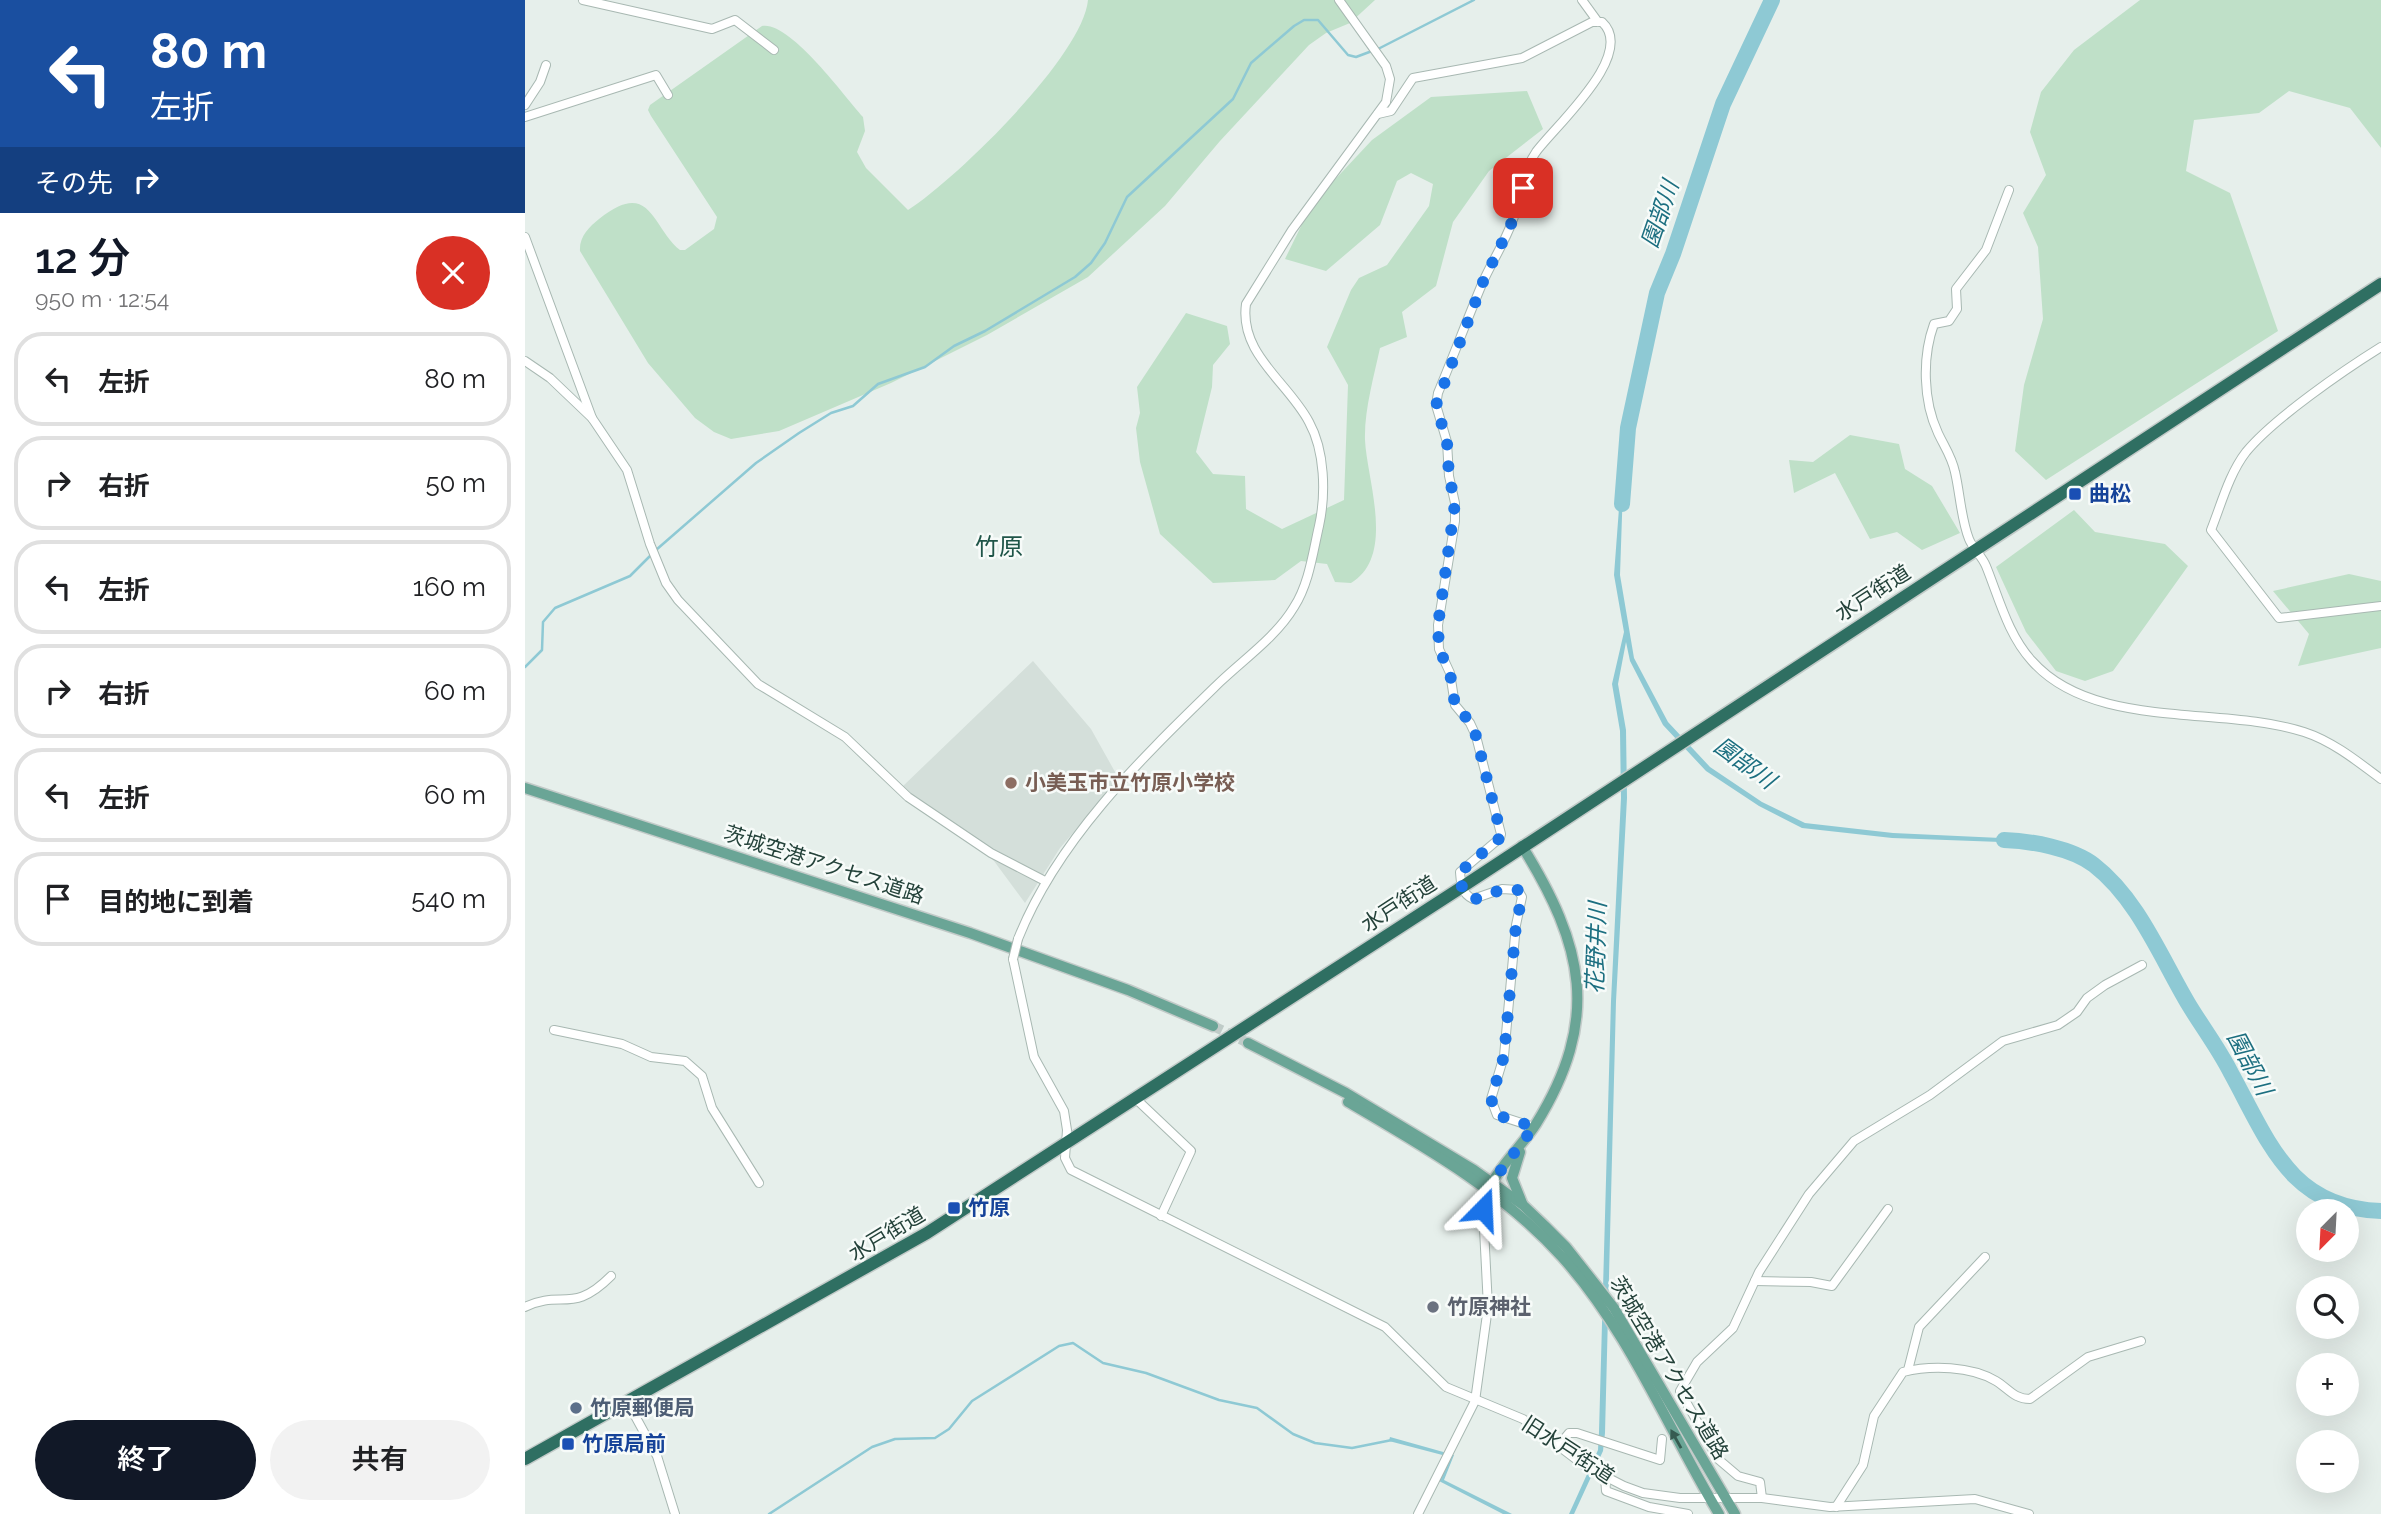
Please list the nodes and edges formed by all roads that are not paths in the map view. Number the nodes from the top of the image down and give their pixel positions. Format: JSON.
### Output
{"nodes":[{"id":1,"x":583,"y":0,"type":"edge"},
{"id":2,"x":1339,"y":0,"type":"edge"},
{"id":3,"x":1582,"y":0,"type":"edge"},
{"id":4,"x":1598,"y":22,"type":"junction"},
{"id":5,"x":774,"y":50,"type":"dead end"},
{"id":6,"x":546,"y":65,"type":"dead end"},
{"id":7,"x":669,"y":95,"type":"dead end"},
{"id":8,"x":525,"y":105,"type":"edge"},
{"id":9,"x":1378,"y":114,"type":"junction"},
{"id":10,"x":525,"y":117,"type":"edge"},
{"id":11,"x":2008,"y":190,"type":"dead end"},
{"id":12,"x":525,"y":237,"type":"edge"},
{"id":13,"x":2381,"y":284,"type":"edge"},
{"id":14,"x":2381,"y":347,"type":"edge"},
{"id":15,"x":525,"y":361,"type":"edge"},
{"id":16,"x":592,"y":418,"type":"junction"},
{"id":17,"x":1977,"y":549,"type":"junction"},
{"id":18,"x":2381,"y":607,"type":"edge"},
{"id":19,"x":2381,"y":779,"type":"edge"},
{"id":20,"x":525,"y":788,"type":"edge"},
{"id":21,"x":1522,"y":846,"type":"junction"},
{"id":22,"x":1045,"y":881,"type":"junction"},
{"id":23,"x":1462,"y":887,"type":"junction"},
{"id":24,"x":2142,"y":965,"type":"dead end"},
{"id":25,"x":1211,"y":1029,"type":"tunnel mouth"},
{"id":26,"x":554,"y":1030,"type":"dead end"},
{"id":27,"x":1246,"y":1045,"type":"tunnel mouth"},
{"id":28,"x":1135,"y":1098,"type":"junction"},
{"id":29,"x":1534,"y":1127,"type":"junction"},
{"id":30,"x":1525,"y":1140,"type":"junction"},
{"id":31,"x":1065,"y":1144,"type":"junction"},
{"id":32,"x":759,"y":1183,"type":"dead end"},
{"id":33,"x":1490,"y":1186,"type":"junction"},
{"id":34,"x":1523,"y":1205,"type":"junction"},
{"id":35,"x":1888,"y":1209,"type":"dead end"},
{"id":36,"x":1161,"y":1216,"type":"junction"},
{"id":37,"x":1985,"y":1257,"type":"dead end"},
{"id":38,"x":611,"y":1276,"type":"dead end"},
{"id":39,"x":1755,"y":1281,"type":"junction"},
{"id":40,"x":525,"y":1307,"type":"edge"},
{"id":41,"x":2141,"y":1341,"type":"dead end"},
{"id":42,"x":1909,"y":1370,"type":"junction"},
{"id":43,"x":1475,"y":1401,"type":"junction"},
{"id":44,"x":628,"y":1403,"type":"junction"},
{"id":45,"x":1662,"y":1439,"type":"dead end"},
{"id":46,"x":1559,"y":1446,"type":"junction"},
{"id":47,"x":525,"y":1460,"type":"edge"},
{"id":48,"x":1601,"y":1475,"type":"junction"},
{"id":49,"x":1724,"y":1497,"type":"junction"},
{"id":50,"x":1710,"y":1498,"type":"junction"},
{"id":51,"x":1762,"y":1498,"type":"junction"},
{"id":52,"x":1836,"y":1507,"type":"junction"},
{"id":53,"x":675,"y":1514,"type":"edge"},
{"id":54,"x":1418,"y":1514,"type":"edge"},
{"id":55,"x":1688,"y":1514,"type":"edge"},
{"id":56,"x":1719,"y":1514,"type":"edge"},
{"id":57,"x":1735,"y":1514,"type":"edge"},
{"id":58,"x":2029,"y":1514,"type":"edge"}],
"edges":[{"from":1,"to":5,"type":"street"},
{"from":2,"to":9,"type":"street"},
{"from":3,"to":4,"type":"street"},
{"from":4,"to":9,"type":"street"},
{"from":4,"to":23,"type":"street"},
{"from":6,"to":8,"type":"street"},
{"from":7,"to":10,"type":"street"},
{"from":9,"to":22,"type":"street"},
{"from":11,"to":17,"type":"street"},
{"from":12,"to":16,"type":"street"},
{"from":13,"to":17,"type":"highway","name":"水戸街道"},
{"from":14,"to":18,"type":"street"},
{"from":15,"to":16,"type":"street"},
{"from":16,"to":22,"type":"street"},
{"from":17,"to":19,"type":"street"},
{"from":17,"to":21,"type":"highway","name":"水戸街道"},
{"from":20,"to":25,"type":"main road","name":"茨城空港アクセス道路"},
{"from":21,"to":23,"type":"highway","name":"水戸街道"},
{"from":21,"to":29,"type":"main road"},
{"from":22,"to":31,"type":"street","name":"旧水戸街道","bridge":true},
{"from":23,"to":28,"type":"highway","name":"水戸街道"},
{"from":23,"to":29,"type":"street"},
{"from":24,"to":39,"type":"street"},
{"from":26,"to":32,"type":"street"},
{"from":27,"to":33,"type":"main road","name":"茨城空港アクセス道路"},
{"from":28,"to":31,"type":"highway","name":"水戸街道"},
{"from":28,"to":36,"type":"street"},
{"from":29,"to":30,"type":"main road"},
{"from":30,"to":33,"type":"main road"},
{"from":30,"to":34,"type":"main road"},
{"from":31,"to":36,"type":"street","name":"旧水戸街道"},
{"from":31,"to":44,"type":"highway","name":"水戸街道"},
{"from":33,"to":34,"type":"main road","name":"茨城空港アクセス道路"},
{"from":33,"to":43,"type":"street"},
{"from":50,"to":33,"type":"main road","name":"茨城空港アクセス道路","one_way":true},
{"from":34,"to":49,"type":"main road","name":"茨城空港アクセス道路"},
{"from":35,"to":39,"type":"street"},
{"from":36,"to":43,"type":"street","name":"旧水戸街道"},
{"from":37,"to":42,"type":"street"},
{"from":38,"to":40,"type":"street"},
{"from":39,"to":51,"type":"street"},
{"from":41,"to":42,"type":"street"},
{"from":42,"to":52,"type":"street"},
{"from":43,"to":46,"type":"street","name":"旧水戸街道"},
{"from":43,"to":54,"type":"street"},
{"from":44,"to":47,"type":"highway","name":"水戸街道"},
{"from":44,"to":53,"type":"street"},
{"from":45,"to":46,"type":"street"},
{"from":46,"to":48,"type":"street","name":"旧水戸街道"},
{"from":48,"to":50,"type":"street","name":"旧水戸街道"},
{"from":48,"to":55,"type":"street"},
{"from":49,"to":50,"type":"street","name":"旧水戸街道"},
{"from":49,"to":51,"type":"street","name":"旧水戸街道"},
{"from":49,"to":57,"type":"main road","name":"茨城空港アクセス道路"},
{"from":50,"to":56,"type":"main road","name":"茨城空港アクセス道路"},
{"from":51,"to":52,"type":"street","name":"旧水戸街道"},
{"from":52,"to":58,"type":"street","name":"旧水戸街道"}]}
